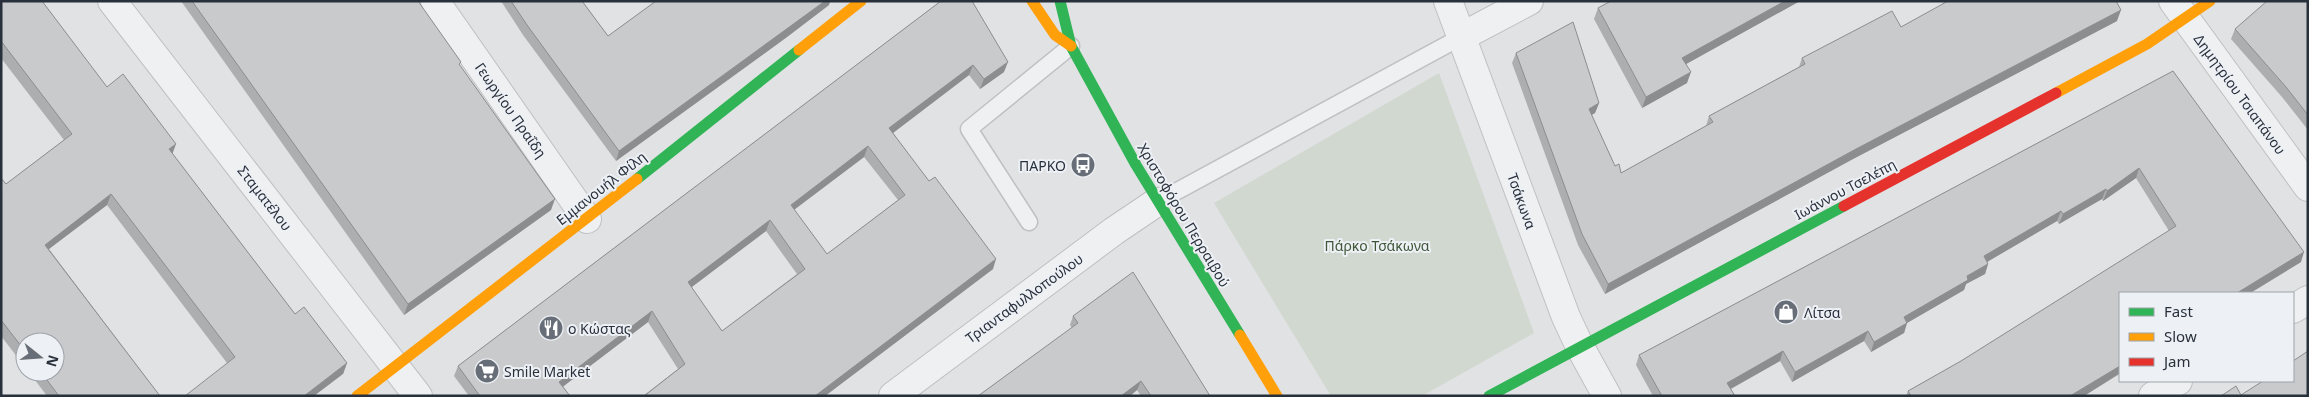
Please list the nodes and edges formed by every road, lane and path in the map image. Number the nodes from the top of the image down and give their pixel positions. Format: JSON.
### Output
{"nodes":[{"id":1,"x":112,"y":1,"type":"edge"},
{"id":2,"x":435,"y":1,"type":"edge"},
{"id":3,"x":861,"y":1,"type":"edge"},
{"id":4,"x":1032,"y":1,"type":"edge"},
{"id":5,"x":1060,"y":1,"type":"edge"},
{"id":6,"x":1448,"y":1,"type":"edge"},
{"id":7,"x":1529,"y":1,"type":"edge"},
{"id":8,"x":2210,"y":1,"type":"edge"},
{"id":9,"x":2179,"y":10,"type":"edge"},
{"id":10,"x":1461,"y":37,"type":"junction"},
{"id":11,"x":1072,"y":46,"type":"junction"},
{"id":12,"x":2308,"y":187,"type":"edge"},
{"id":13,"x":1157,"y":202,"type":"junction"},
{"id":14,"x":587,"y":219,"type":"junction"},
{"id":15,"x":1029,"y":222,"type":"dead end"},
{"id":16,"x":2308,"y":300,"type":"edge"},
{"id":17,"x":2294,"y":309,"type":"edge"},
{"id":18,"x":1580,"y":347,"type":"junction"},
{"id":19,"x":395,"y":366,"type":"junction"},
{"id":20,"x":2176,"y":382,"type":"edge"},
{"id":21,"x":357,"y":396,"type":"edge"},
{"id":22,"x":418,"y":396,"type":"edge"},
{"id":23,"x":893,"y":396,"type":"edge"},
{"id":24,"x":1277,"y":396,"type":"edge"},
{"id":25,"x":1489,"y":396,"type":"edge"},
{"id":26,"x":1608,"y":396,"type":"edge"},
{"id":27,"x":2153,"y":396,"type":"edge"}],
"edges":[{"from":1,"to":19,"type":"street","name":"Σταματέλου"},
{"from":2,"to":14,"type":"street","name":"Γεωργίου Πραΐδη"},
{"from":3,"to":14,"type":"street","name":"Εμμανουήλ Φίλη"},
{"from":4,"to":11,"type":"street","name":"Χριστοφόρου Περραιβού"},
{"from":5,"to":11,"type":"street","name":"Χριστοφόρου Περραιβού"},
{"from":6,"to":10,"type":"street","name":"Τσάκωνα"},
{"from":7,"to":10,"type":"street"},
{"from":8,"to":9,"type":"street","name":"Ιωάννου Τσελέπη"},
{"from":9,"to":12,"type":"street","name":"Δημητρίου Τσιαπάνου"},
{"from":9,"to":18,"type":"street","name":"Ιωάννου Τσελέπη"},
{"from":10,"to":13,"type":"lane"},
{"from":10,"to":18,"type":"street","name":"Τσάκωνα"},
{"from":11,"to":13,"type":"street","name":"Χριστοφόρου Περραιβού"},
{"from":11,"to":15,"type":"lane"},
{"from":13,"to":23,"type":"street","name":"Τριανταφυλλοπούλου"},
{"from":13,"to":24,"type":"street","name":"Χριστοφόρου Περραιβού"},
{"from":14,"to":19,"type":"street","name":"Εμμανουήλ Φίλη"},
{"from":16,"to":17,"type":"street"},
{"from":18,"to":25,"type":"street","name":"Ιωάννου Τσελέπη"},
{"from":18,"to":26,"type":"street","name":"Τσάκωνα"},
{"from":19,"to":21,"type":"street","name":"Εμμανουήλ Φίλη"},
{"from":19,"to":22,"type":"street","name":"Σταματέλου"},
{"from":20,"to":27,"type":"street"}]}
